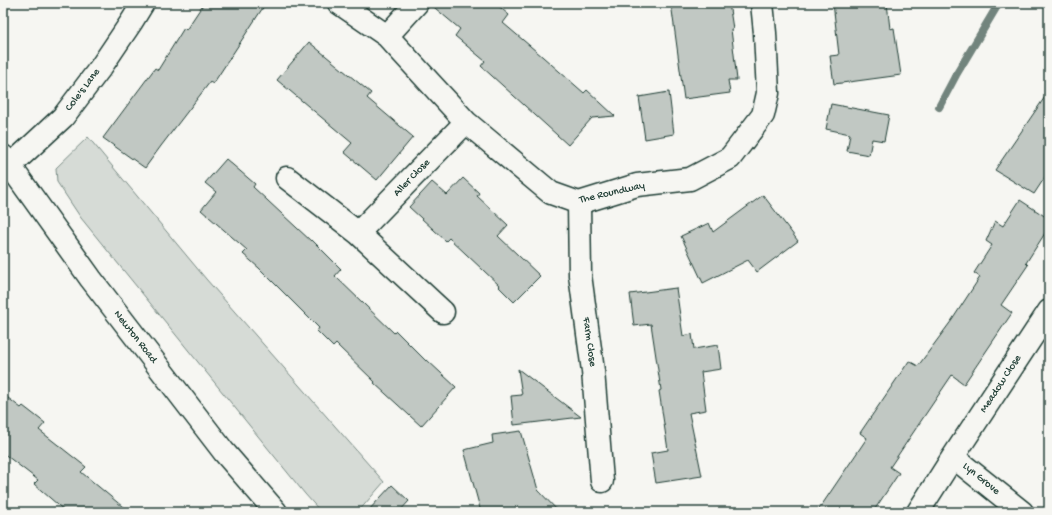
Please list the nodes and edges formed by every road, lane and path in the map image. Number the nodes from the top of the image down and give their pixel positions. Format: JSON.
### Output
{"nodes":[{"id":1,"x":143,"y":3,"type":"edge"},
{"id":2,"x":339,"y":3,"type":"edge"},
{"id":3,"x":417,"y":3,"type":"edge"},
{"id":4,"x":762,"y":3,"type":"edge"},
{"id":5,"x":386,"y":36,"type":"junction"},
{"id":6,"x":466,"y":122,"type":"junction"},
{"id":7,"x":6,"y":161,"type":"edge"},
{"id":8,"x":287,"y":178,"type":"dead end"},
{"id":9,"x":579,"y":203,"type":"junction"},
{"id":10,"x":358,"y":233,"type":"junction"},
{"id":11,"x":443,"y":312,"type":"dead end"},
{"id":12,"x":1049,"y":312,"type":"edge"},
{"id":13,"x":953,"y":457,"type":"junction"},
{"id":14,"x":602,"y":481,"type":"dead end"},
{"id":15,"x":276,"y":512,"type":"edge"},
{"id":16,"x":918,"y":512,"type":"edge"},
{"id":17,"x":1022,"y":512,"type":"edge"}],
"edges":[{"from":1,"to":7,"type":"street","name":"Cole's Lane"},
{"from":2,"to":5,"type":"street","name":"The Roundway"},
{"from":3,"to":5,"type":"street"},
{"from":4,"to":9,"type":"street","name":"The Roundway"},
{"from":5,"to":6,"type":"street","name":"The Roundway"},
{"from":6,"to":9,"type":"street","name":"The Roundway"},
{"from":6,"to":10,"type":"street","name":"Aller Close"},
{"from":7,"to":15,"type":"street","name":"Newton Road"},
{"from":8,"to":10,"type":"street"},
{"from":9,"to":14,"type":"street","name":"Farm Close"},
{"from":10,"to":11,"type":"street"},
{"from":12,"to":13,"type":"street","name":"Meadow Close"},
{"from":13,"to":16,"type":"street","name":"Lyn Grove"},
{"from":13,"to":17,"type":"street","name":"Lyn Grove"}]}
